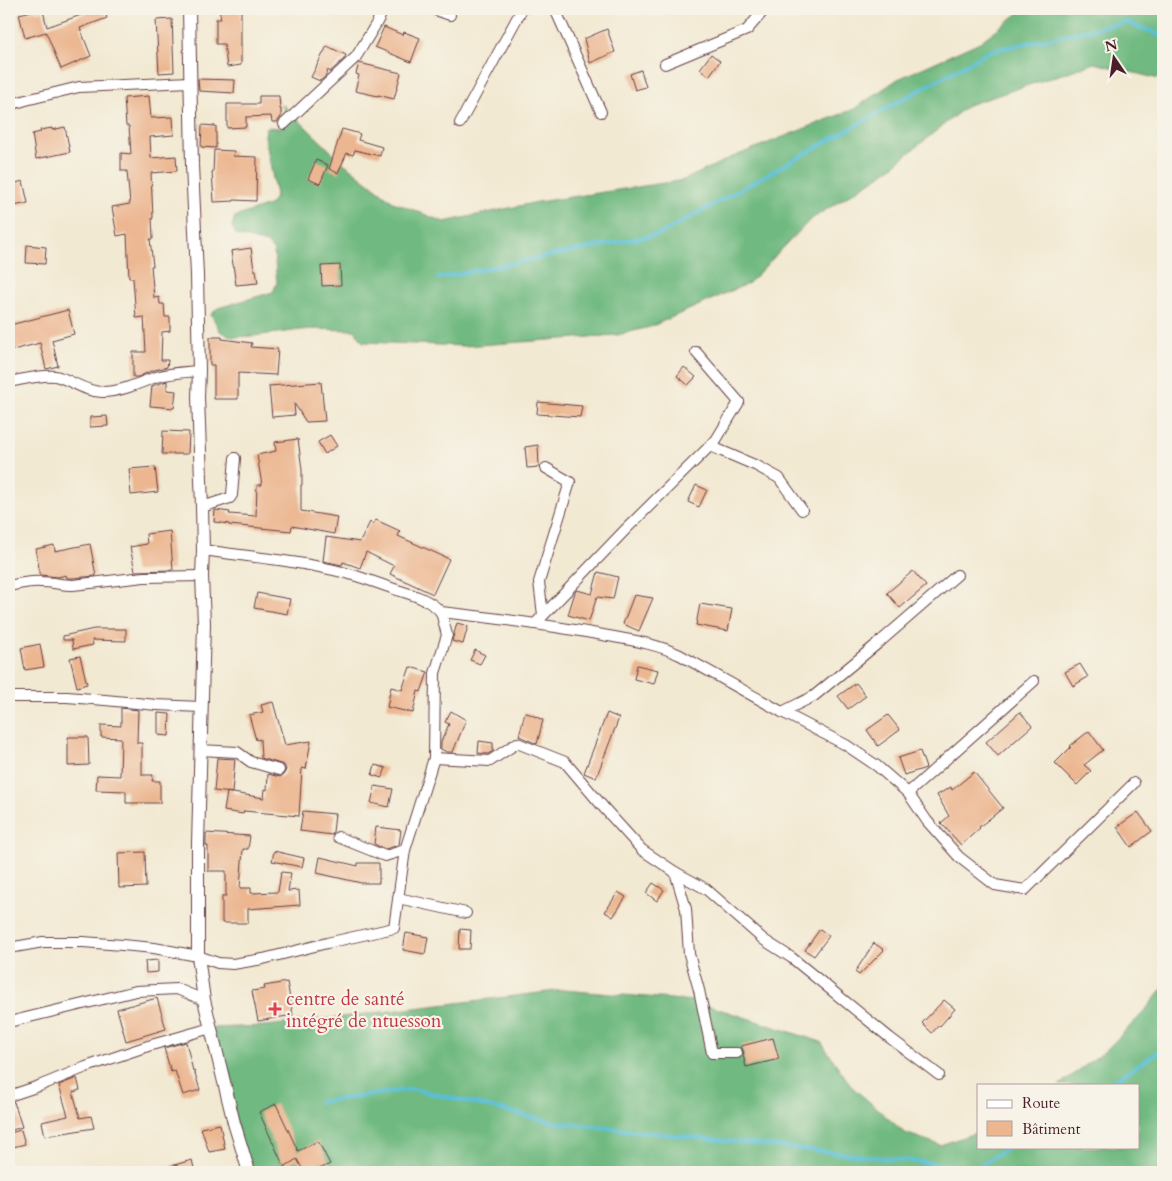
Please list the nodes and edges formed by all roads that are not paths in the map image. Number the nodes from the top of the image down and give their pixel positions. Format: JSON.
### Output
{"nodes":[{"id":1,"x":189,"y":9,"type":"edge"},
{"id":2,"x":384,"y":9,"type":"edge"},
{"id":3,"x":433,"y":9,"type":"edge"},
{"id":4,"x":522,"y":9,"type":"edge"},
{"id":5,"x":556,"y":9,"type":"edge"},
{"id":6,"x":765,"y":9,"type":"edge"},
{"id":7,"x":450,"y":15,"type":"dead end"},
{"id":8,"x":665,"y":64,"type":"dead end"},
{"id":9,"x":190,"y":82,"type":"junction"},
{"id":10,"x":9,"y":105,"type":"edge"},
{"id":11,"x":601,"y":112,"type":"dead end"},
{"id":12,"x":284,"y":124,"type":"dead end"},
{"id":13,"x":460,"y":124,"type":"dead end"},
{"id":14,"x":696,"y":352,"type":"dead end"},
{"id":15,"x":199,"y":371,"type":"junction"},
{"id":16,"x":9,"y":382,"type":"edge"},
{"id":17,"x":710,"y":446,"type":"junction"},
{"id":18,"x":235,"y":458,"type":"dead end"},
{"id":19,"x":546,"y":468,"type":"dead end"},
{"id":20,"x":202,"y":507,"type":"junction"},
{"id":21,"x":802,"y":510,"type":"dead end"},
{"id":22,"x":203,"y":550,"type":"junction"},
{"id":23,"x":957,"y":575,"type":"dead end"},
{"id":24,"x":202,"y":576,"type":"junction"},
{"id":25,"x":9,"y":586,"type":"edge"},
{"id":26,"x":441,"y":612,"type":"junction"},
{"id":27,"x":543,"y":616,"type":"junction"},
{"id":28,"x":535,"y":624,"type":"junction"},
{"id":29,"x":1034,"y":681,"type":"dead end"},
{"id":30,"x":9,"y":696,"type":"edge"},
{"id":31,"x":201,"y":707,"type":"junction"},
{"id":32,"x":782,"y":712,"type":"junction"},
{"id":33,"x":200,"y":750,"type":"junction"},
{"id":34,"x":434,"y":758,"type":"junction"},
{"id":35,"x":279,"y":770,"type":"dead end"},
{"id":36,"x":1134,"y":783,"type":"dead end"},
{"id":37,"x":908,"y":793,"type":"junction"},
{"id":38,"x":338,"y":837,"type":"dead end"},
{"id":39,"x":405,"y":850,"type":"junction"},
{"id":40,"x":675,"y":872,"type":"junction"},
{"id":41,"x":398,"y":898,"type":"junction"},
{"id":42,"x":466,"y":913,"type":"dead end"},
{"id":43,"x":9,"y":948,"type":"edge"},
{"id":44,"x":198,"y":956,"type":"junction"},
{"id":45,"x":204,"y":1000,"type":"junction"},
{"id":46,"x":9,"y":1022,"type":"edge"},
{"id":47,"x":211,"y":1028,"type":"junction"},
{"id":48,"x":737,"y":1053,"type":"dead end"},
{"id":49,"x":939,"y":1075,"type":"dead end"},
{"id":50,"x":9,"y":1096,"type":"edge"},
{"id":51,"x":249,"y":1172,"type":"edge"}],
"edges":[{"from":1,"to":9,"type":"street"},
{"from":2,"to":12,"type":"street"},
{"from":3,"to":7,"type":"street"},
{"from":4,"to":13,"type":"street"},
{"from":5,"to":11,"type":"street"},
{"from":6,"to":8,"type":"street"},
{"from":9,"to":10,"type":"street"},
{"from":9,"to":15,"type":"street"},
{"from":14,"to":17,"type":"street"},
{"from":15,"to":16,"type":"street"},
{"from":15,"to":20,"type":"street"},
{"from":17,"to":21,"type":"street"},
{"from":17,"to":27,"type":"street"},
{"from":18,"to":20,"type":"street"},
{"from":19,"to":27,"type":"street"},
{"from":20,"to":22,"type":"street"},
{"from":22,"to":24,"type":"street"},
{"from":22,"to":26,"type":"street"},
{"from":23,"to":32,"type":"street"},
{"from":24,"to":25,"type":"street"},
{"from":24,"to":31,"type":"street"},
{"from":26,"to":28,"type":"street"},
{"from":26,"to":34,"type":"street"},
{"from":27,"to":28,"type":"street"},
{"from":28,"to":32,"type":"street"},
{"from":29,"to":37,"type":"street"},
{"from":30,"to":31,"type":"street"},
{"from":31,"to":33,"type":"street"},
{"from":32,"to":37,"type":"street"},
{"from":33,"to":35,"type":"street"},
{"from":33,"to":44,"type":"street"},
{"from":34,"to":39,"type":"street"},
{"from":34,"to":40,"type":"street"},
{"from":36,"to":37,"type":"street"},
{"from":38,"to":39,"type":"street"},
{"from":39,"to":41,"type":"street"},
{"from":40,"to":48,"type":"street"},
{"from":40,"to":49,"type":"street"},
{"from":41,"to":42,"type":"street"},
{"from":41,"to":44,"type":"street"},
{"from":43,"to":44,"type":"street"},
{"from":44,"to":45,"type":"street"},
{"from":45,"to":46,"type":"street"},
{"from":45,"to":47,"type":"street"},
{"from":47,"to":50,"type":"street"},
{"from":47,"to":51,"type":"street"}]}
